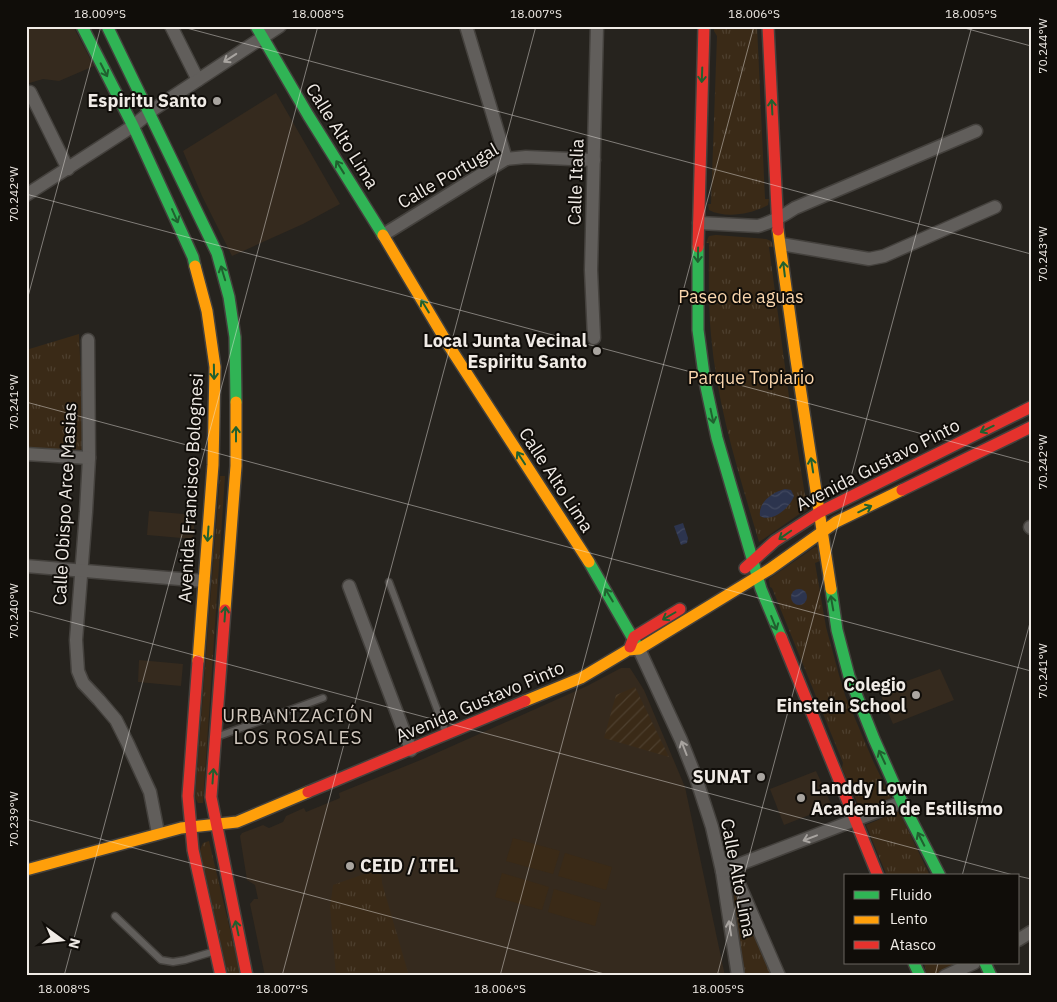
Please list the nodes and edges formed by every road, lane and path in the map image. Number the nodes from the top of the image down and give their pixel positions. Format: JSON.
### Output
{"nodes":[{"id":1,"x":82,"y":26,"type":"edge"},
{"id":2,"x":107,"y":26,"type":"edge"},
{"id":3,"x":170,"y":26,"type":"edge"},
{"id":4,"x":280,"y":26,"type":"edge"},
{"id":5,"x":466,"y":26,"type":"edge"},
{"id":6,"x":597,"y":26,"type":"edge"},
{"id":7,"x":704,"y":26,"type":"edge"},
{"id":8,"x":768,"y":26,"type":"edge"},
{"id":9,"x":259,"y":32,"type":"edge"},
{"id":10,"x":198,"y":80,"type":"junction"},
{"id":11,"x":26,"y":94,"type":"edge"},
{"id":12,"x":149,"y":112,"type":"junction"},
{"id":13,"x":134,"y":126,"type":"junction"},
{"id":14,"x":976,"y":131,"type":"dead end"},
{"id":15,"x":506,"y":159,"type":"junction"},
{"id":16,"x":594,"y":160,"type":"junction"},
{"id":17,"x":68,"y":169,"type":"junction"},
{"id":18,"x":26,"y":195,"type":"edge"},
{"id":19,"x":995,"y":207,"type":"dead end"},
{"id":20,"x":778,"y":220,"type":"junction"},
{"id":21,"x":698,"y":223,"type":"junction"},
{"id":22,"x":383,"y":235,"type":"junction"},
{"id":23,"x":781,"y":244,"type":"junction"},
{"id":24,"x":594,"y":338,"type":"dead end"},
{"id":25,"x":88,"y":340,"type":"dead end"},
{"id":26,"x":1031,"y":407,"type":"edge"},
{"id":27,"x":1031,"y":427,"type":"edge"},
{"id":28,"x":26,"y":454,"type":"edge"},
{"id":29,"x":89,"y":458,"type":"junction"},
{"id":30,"x":213,"y":465,"type":"junction"},
{"id":31,"x":236,"y":466,"type":"junction"},
{"id":32,"x":819,"y":513,"type":"junction"},
{"id":33,"x":822,"y":532,"type":"junction"},
{"id":34,"x":752,"y":560,"type":"junction"},
{"id":35,"x":26,"y":566,"type":"edge"},
{"id":36,"x":81,"y":571,"type":"junction"},
{"id":37,"x":757,"y":577,"type":"junction"},
{"id":38,"x":204,"y":581,"type":"junction"},
{"id":39,"x":389,"y":582,"type":"dead end"},
{"id":40,"x":349,"y":586,"type":"dead end"},
{"id":41,"x":714,"y":590,"type":"dead end"},
{"id":42,"x":689,"y":604,"type":"dead end"},
{"id":43,"x":634,"y":637,"type":"junction"},
{"id":44,"x":634,"y":650,"type":"junction"},
{"id":45,"x":323,"y":698,"type":"dead end"},
{"id":46,"x":447,"y":735,"type":"junction"},
{"id":47,"x":216,"y":737,"type":"junction"},
{"id":48,"x":411,"y":750,"type":"junction"},
{"id":49,"x":902,"y":802,"type":"junction"},
{"id":50,"x":856,"y":821,"type":"junction"},
{"id":51,"x":216,"y":824,"type":"junction"},
{"id":52,"x":191,"y":826,"type":"junction"},
{"id":53,"x":158,"y":833,"type":"junction"},
{"id":54,"x":26,"y":870,"type":"edge"},
{"id":55,"x":727,"y":870,"type":"junction"},
{"id":56,"x":877,"y":874,"type":"edge"},
{"id":57,"x":939,"y":874,"type":"edge"},
{"id":58,"x":115,"y":916,"type":"dead end"},
{"id":59,"x":1031,"y":932,"type":"edge"},
{"id":60,"x":1020,"y":939,"type":"edge"},
{"id":61,"x":215,"y":951,"type":"junction"},
{"id":62,"x":914,"y":964,"type":"edge"},
{"id":63,"x":972,"y":964,"type":"edge"},
{"id":64,"x":985,"y":964,"type":"edge"},
{"id":65,"x":221,"y":976,"type":"edge"},
{"id":66,"x":248,"y":976,"type":"edge"},
{"id":67,"x":738,"y":976,"type":"edge"},
{"id":68,"x":779,"y":976,"type":"edge"},
{"id":69,"x":920,"y":976,"type":"edge"},
{"id":70,"x":945,"y":976,"type":"edge"},
{"id":71,"x":991,"y":976,"type":"edge"}],
"edges":[{"from":1,"to":13,"type":"main road","name":"Avenida Francisco Bolognesi","one_way":true},
{"from":2,"to":12,"type":"main road"},
{"from":3,"to":10,"type":"street"},
{"from":4,"to":9,"type":"street"},
{"from":5,"to":15,"type":"street"},
{"from":6,"to":16,"type":"street","name":"Calle Italia"},
{"from":7,"to":21,"type":"main road","one_way":true},
{"from":20,"to":8,"type":"main road","one_way":true},
{"from":9,"to":10,"type":"street","one_way":true},
{"from":22,"to":9,"type":"main road","name":"Calle Alto Lima","one_way":true},
{"from":10,"to":12,"type":"street"},
{"from":11,"to":17,"type":"street"},
{"from":12,"to":13,"type":"street"},
{"from":31,"to":12,"type":"main road","one_way":true},
{"from":13,"to":17,"type":"street"},
{"from":13,"to":30,"type":"main road","name":"Avenida Francisco Bolognesi","one_way":true},
{"from":14,"to":20,"type":"street"},
{"from":15,"to":16,"type":"street","name":"Calle Portugal"},
{"from":15,"to":22,"type":"street","name":"Calle Portugal"},
{"from":16,"to":24,"type":"street","name":"Calle Italia"},
{"from":17,"to":18,"type":"street"},
{"from":19,"to":23,"type":"street"},
{"from":20,"to":21,"type":"street"},
{"from":20,"to":23,"type":"main road"},
{"from":21,"to":34,"type":"main road","one_way":true},
{"from":43,"to":22,"type":"main road","name":"Calle Alto Lima","one_way":true},
{"from":32,"to":23,"type":"main road","one_way":true},
{"from":25,"to":29,"type":"street","name":"Calle Obispo Arce Masias"},
{"from":26,"to":32,"type":"main road","name":"Avenida Gustavo Pinto","one_way":true},
{"from":33,"to":27,"type":"main road","name":"Avenida Gustavo Pinto","one_way":true},
{"from":28,"to":29,"type":"street"},
{"from":29,"to":36,"type":"street","name":"Calle Obispo Arce Masias"},
{"from":30,"to":31,"type":"main road"},
{"from":30,"to":38,"type":"main road","name":"Avenida Francisco Bolognesi","one_way":true},
{"from":47,"to":31,"type":"main road","one_way":true},
{"from":32,"to":33,"type":"main road"},
{"from":32,"to":34,"type":"main road","name":"Avenida Gustavo Pinto","one_way":true},
{"from":33,"to":37,"type":"main road","name":"Avenida Gustavo Pinto"},
{"from":49,"to":33,"type":"main road","one_way":true},
{"from":34,"to":37,"type":"main road"},
{"from":34,"to":41,"type":"main road","name":"Avenida Gustavo Pinto"},
{"from":35,"to":36,"type":"street"},
{"from":36,"to":38,"type":"street"},
{"from":36,"to":53,"type":"street","name":"Calle Obispo Arce Masias"},
{"from":37,"to":44,"type":"main road","name":"Avenida Gustavo Pinto"},
{"from":37,"to":50,"type":"main road","one_way":true},
{"from":38,"to":52,"type":"main road","name":"Avenida Francisco Bolognesi"},
{"from":39,"to":46,"type":"lane"},
{"from":40,"to":48,"type":"street"},
{"from":42,"to":43,"type":"main road","one_way":true},
{"from":43,"to":44,"type":"main road","name":"Calle Alto Lima"},
{"from":44,"to":46,"type":"main road","name":"Avenida Gustavo Pinto"},
{"from":55,"to":44,"type":"street","name":"Calle Alto Lima","one_way":true},
{"from":45,"to":47,"type":"lane"},
{"from":46,"to":48,"type":"main road","name":"Avenida Gustavo Pinto"},
{"from":51,"to":47,"type":"main road","one_way":true},
{"from":48,"to":51,"type":"main road","name":"Avenida Gustavo Pinto"},
{"from":49,"to":50,"type":"street"},
{"from":57,"to":49,"type":"main road","one_way":true},
{"from":50,"to":55,"type":"street","one_way":true},
{"from":50,"to":56,"type":"main road"},
{"from":51,"to":52,"type":"main road","name":"Avenida Gustavo Pinto"},
{"from":66,"to":51,"type":"main road","one_way":true},
{"from":52,"to":53,"type":"main road","name":"Avenida Gustavo Pinto"},
{"from":52,"to":61,"type":"main road","name":"Avenida Francisco Bolognesi"},
{"from":53,"to":54,"type":"main road","name":"Avenida Gustavo Pinto"},
{"from":67,"to":55,"type":"street","name":"Calle Alto Lima","one_way":true},
{"from":55,"to":68,"type":"street"},
{"from":58,"to":61,"type":"lane"},
{"from":59,"to":60,"type":"street"},
{"from":61,"to":65,"type":"main road","name":"Avenida Francisco Bolognesi"},
{"from":62,"to":69,"type":"main road"},
{"from":63,"to":70,"type":"street"},
{"from":64,"to":71,"type":"main road"}]}
